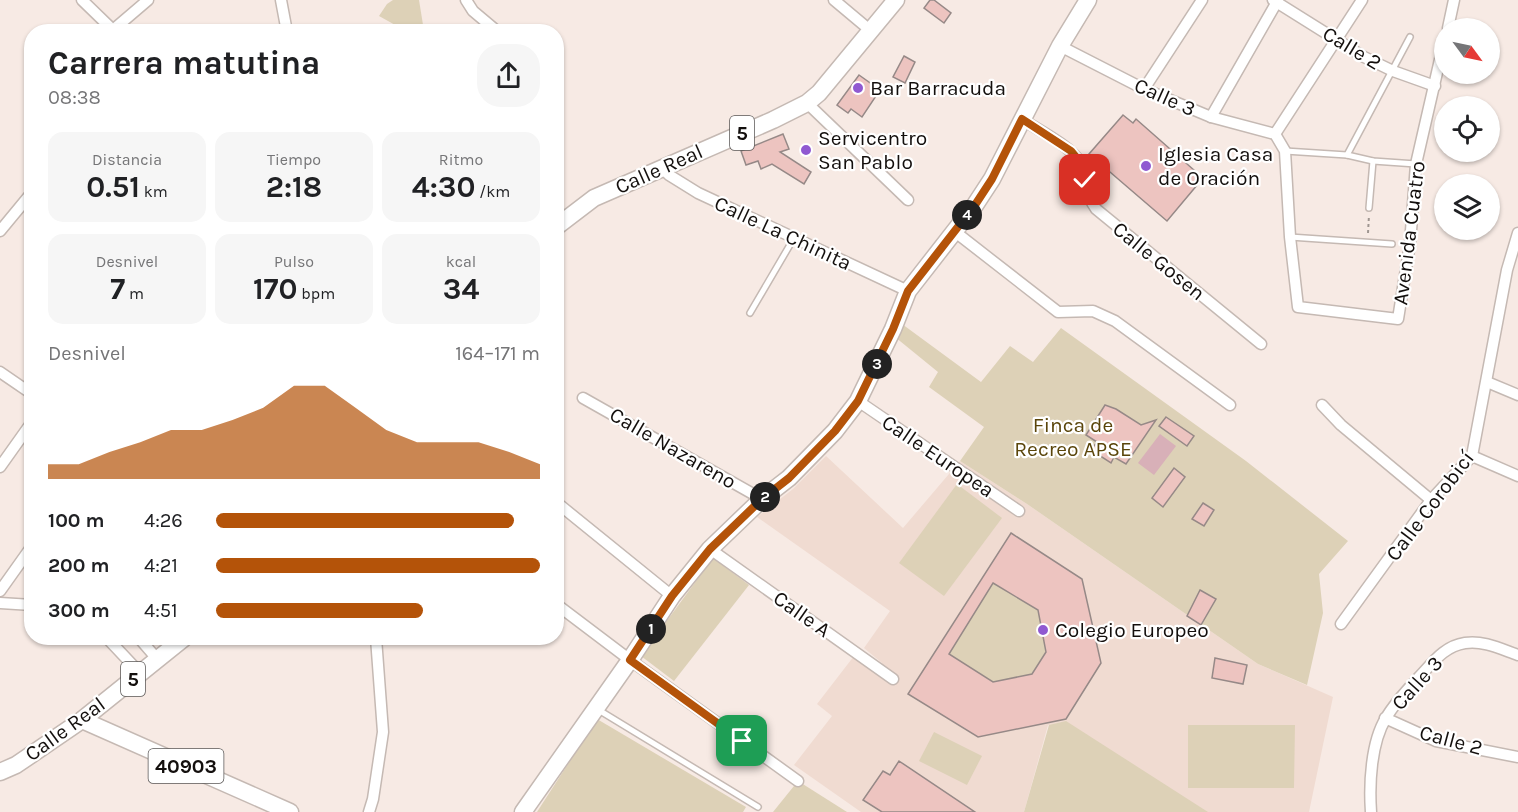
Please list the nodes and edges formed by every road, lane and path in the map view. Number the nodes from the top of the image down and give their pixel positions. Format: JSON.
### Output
{"nodes":[{"id":1,"x":82,"y":0,"type":"edge"},
{"id":2,"x":148,"y":0,"type":"edge"},
{"id":3,"x":281,"y":0,"type":"edge"},
{"id":4,"x":466,"y":0,"type":"edge"},
{"id":5,"x":834,"y":0,"type":"edge"},
{"id":6,"x":896,"y":0,"type":"edge"},
{"id":7,"x":1088,"y":0,"type":"edge"},
{"id":8,"x":1203,"y":0,"type":"edge"},
{"id":9,"x":1362,"y":0,"type":"edge"},
{"id":10,"x":1454,"y":0,"type":"edge"},
{"id":11,"x":1276,"y":1,"type":"edge"},
{"id":12,"x":1450,"y":18,"type":"edge"},
{"id":13,"x":108,"y":24,"type":"edge"},
{"id":14,"x":121,"y":24,"type":"edge"},
{"id":15,"x":286,"y":24,"type":"edge"},
{"id":16,"x":489,"y":24,"type":"edge"},
{"id":17,"x":871,"y":31,"type":"junction"},
{"id":18,"x":1410,"y":38,"type":"dead end"},
{"id":19,"x":1337,"y":39,"type":"junction"},
{"id":20,"x":1060,"y":46,"type":"junction"},
{"id":21,"x":1392,"y":71,"type":"junction"},
{"id":22,"x":1435,"y":86,"type":"joint"},
{"id":23,"x":1144,"y":88,"type":"junction"},
{"id":24,"x":807,"y":103,"type":"junction"},
{"id":25,"x":1211,"y":117,"type":"junction"},
{"id":26,"x":1022,"y":119,"type":"junction"},
{"id":27,"x":1275,"y":134,"type":"junction"},
{"id":28,"x":1285,"y":151,"type":"junction"},
{"id":29,"x":1347,"y":155,"type":"junction"},
{"id":30,"x":1372,"y":161,"type":"junction"},
{"id":31,"x":1416,"y":164,"type":"junction"},
{"id":32,"x":662,"y":168,"type":"junction"},
{"id":33,"x":908,"y":200,"type":"dead end"},
{"id":34,"x":24,"y":202,"type":"edge"},
{"id":35,"x":1369,"y":208,"type":"joint"},
{"id":36,"x":564,"y":221,"type":"edge"},
{"id":37,"x":0,"y":231,"type":"edge"},
{"id":38,"x":954,"y":231,"type":"junction"},
{"id":39,"x":1518,"y":233,"type":"edge"},
{"id":40,"x":1290,"y":237,"type":"junction"},
{"id":41,"x":794,"y":238,"type":"junction"},
{"id":42,"x":1368,"y":242,"type":"junction"},
{"id":43,"x":1392,"y":244,"type":"dead end"},
{"id":44,"x":1513,"y":272,"type":"edge"},
{"id":45,"x":908,"y":291,"type":"junction"},
{"id":46,"x":750,"y":313,"type":"dead end"},
{"id":47,"x":1261,"y":344,"type":"dead end"},
{"id":48,"x":0,"y":372,"type":"edge"},
{"id":49,"x":1487,"y":382,"type":"junction"},
{"id":50,"x":24,"y":388,"type":"edge"},
{"id":51,"x":1518,"y":395,"type":"edge"},
{"id":52,"x":583,"y":398,"type":"dead end"},
{"id":53,"x":858,"y":401,"type":"junction"},
{"id":54,"x":1230,"y":405,"type":"dead end"},
{"id":55,"x":1322,"y":405,"type":"dead end"},
{"id":56,"x":24,"y":433,"type":"edge"},
{"id":57,"x":1472,"y":456,"type":"junction"},
{"id":58,"x":0,"y":467,"type":"edge"},
{"id":59,"x":1518,"y":476,"type":"edge"},
{"id":60,"x":762,"y":499,"type":"junction"},
{"id":61,"x":1431,"y":500,"type":"junction"},
{"id":62,"x":564,"y":508,"type":"edge"},
{"id":63,"x":1019,"y":512,"type":"dead end"},
{"id":64,"x":710,"y":549,"type":"junction"},
{"id":65,"x":24,"y":557,"type":"edge"},
{"id":66,"x":0,"y":591,"type":"edge"},
{"id":67,"x":672,"y":596,"type":"junction"},
{"id":68,"x":0,"y":603,"type":"edge"},
{"id":69,"x":24,"y":604,"type":"edge"},
{"id":70,"x":564,"y":610,"type":"edge"},
{"id":71,"x":1341,"y":624,"type":"dead end"},
{"id":72,"x":114,"y":645,"type":"edge"},
{"id":73,"x":145,"y":645,"type":"edge"},
{"id":74,"x":176,"y":645,"type":"edge"},
{"id":75,"x":377,"y":645,"type":"edge"},
{"id":76,"x":1518,"y":655,"type":"edge"},
{"id":77,"x":158,"y":660,"type":"junction"},
{"id":78,"x":630,"y":660,"type":"junction"},
{"id":79,"x":140,"y":673,"type":"junction"},
{"id":80,"x":892,"y":679,"type":"dead end"},
{"id":81,"x":596,"y":708,"type":"junction"},
{"id":82,"x":1385,"y":718,"type":"junction"},
{"id":83,"x":82,"y":720,"type":"junction"},
{"id":84,"x":1518,"y":757,"type":"edge"},
{"id":85,"x":0,"y":772,"type":"edge"},
{"id":86,"x":798,"y":781,"type":"dead end"},
{"id":87,"x":758,"y":807,"type":"dead end"},
{"id":88,"x":282,"y":810,"type":"edge"},
{"id":89,"x":369,"y":812,"type":"edge"},
{"id":90,"x":523,"y":812,"type":"edge"},
{"id":91,"x":1371,"y":812,"type":"edge"}],
"edges":[{"from":1,"to":13,"type":"street"},
{"from":2,"to":14,"type":"street"},
{"from":3,"to":15,"type":"street"},
{"from":4,"to":16,"type":"street"},
{"from":5,"to":17,"type":"street"},
{"from":6,"to":17,"type":"main road","name":"Calle Real","number":"5"},
{"from":7,"to":20,"type":"main road"},
{"from":8,"to":23,"type":"street"},
{"from":9,"to":19,"type":"street"},
{"from":10,"to":12,"type":"street"},
{"from":11,"to":19,"type":"street","name":"Calle 2"},
{"from":11,"to":25,"type":"street"},
{"from":17,"to":24,"type":"main road","name":"Calle Real","number":"5"},
{"from":18,"to":21,"type":"lane"},
{"from":19,"to":21,"type":"street","name":"Calle 2"},
{"from":19,"to":27,"type":"street"},
{"from":20,"to":23,"type":"street","name":"Calle 3"},
{"from":20,"to":26,"type":"main road"},
{"from":21,"to":22,"type":"street","name":"Calle 2"},
{"from":21,"to":29,"type":"lane"},
{"from":22,"to":31,"type":"street","name":"Avenida Cuatro"},
{"from":23,"to":25,"type":"street","name":"Calle 3"},
{"from":24,"to":32,"type":"main road","name":"Calle Real","number":"5"},
{"from":24,"to":33,"type":"street"},
{"from":25,"to":27,"type":"street","name":"Calle 3"},
{"from":26,"to":38,"type":"main road"},
{"from":26,"to":47,"type":"street","name":"Calle Gosen"},
{"from":27,"to":28,"type":"street"},
{"from":28,"to":29,"type":"lane"},
{"from":28,"to":40,"type":"street"},
{"from":29,"to":30,"type":"lane"},
{"from":30,"to":31,"type":"lane"},
{"from":30,"to":35,"type":"lane"},
{"from":31,"to":40,"type":"street","name":"Avenida Cuatro"},
{"from":32,"to":36,"type":"main road","name":"Calle Real","number":"5"},
{"from":32,"to":41,"type":"street","name":"Calle La Chinita"},
{"from":34,"to":37,"type":"street"},
{"from":35,"to":42,"type":"path"},
{"from":38,"to":45,"type":"main road"},
{"from":38,"to":54,"type":"street"},
{"from":39,"to":44,"type":"street","name":"Calle Corobicí"},
{"from":40,"to":42,"type":"lane"},
{"from":41,"to":45,"type":"street","name":"Calle La Chinita"},
{"from":41,"to":46,"type":"lane"},
{"from":42,"to":43,"type":"lane"},
{"from":44,"to":49,"type":"street","name":"Calle Corobicí"},
{"from":45,"to":53,"type":"main road"},
{"from":48,"to":50,"type":"street"},
{"from":49,"to":51,"type":"street"},
{"from":49,"to":57,"type":"street","name":"Calle Corobicí"},
{"from":52,"to":60,"type":"street","name":"Calle Nazareno"},
{"from":53,"to":60,"type":"main road"},
{"from":53,"to":63,"type":"street","name":"Calle Europea"},
{"from":55,"to":61,"type":"street"},
{"from":56,"to":58,"type":"street"},
{"from":57,"to":59,"type":"street"},
{"from":57,"to":61,"type":"street","name":"Calle Corobicí"},
{"from":60,"to":64,"type":"main road"},
{"from":61,"to":71,"type":"street","name":"Calle Corobicí"},
{"from":62,"to":67,"type":"street"},
{"from":64,"to":67,"type":"main road"},
{"from":64,"to":80,"type":"street","name":"Calle A"},
{"from":65,"to":66,"type":"street"},
{"from":67,"to":78,"type":"main road"},
{"from":68,"to":69,"type":"street"},
{"from":70,"to":78,"type":"street"},
{"from":72,"to":79,"type":"street"},
{"from":73,"to":77,"type":"street"},
{"from":74,"to":77,"type":"main road","name":"Calle Real","number":"5"},
{"from":75,"to":89,"type":"street"},
{"from":76,"to":82,"type":"street","name":"Calle 3"},
{"from":77,"to":79,"type":"main road","name":"Calle Real","number":"5"},
{"from":78,"to":81,"type":"main road"},
{"from":78,"to":86,"type":"street"},
{"from":79,"to":83,"type":"main road","name":"Calle Real","number":"5"},
{"from":81,"to":87,"type":"lane"},
{"from":81,"to":90,"type":"main road"},
{"from":82,"to":84,"type":"street","name":"Calle 2"},
{"from":82,"to":91,"type":"street"},
{"from":83,"to":85,"type":"main road","name":"Calle Real","number":"5"},
{"from":83,"to":88,"type":"main road","number":"40903"}]}
